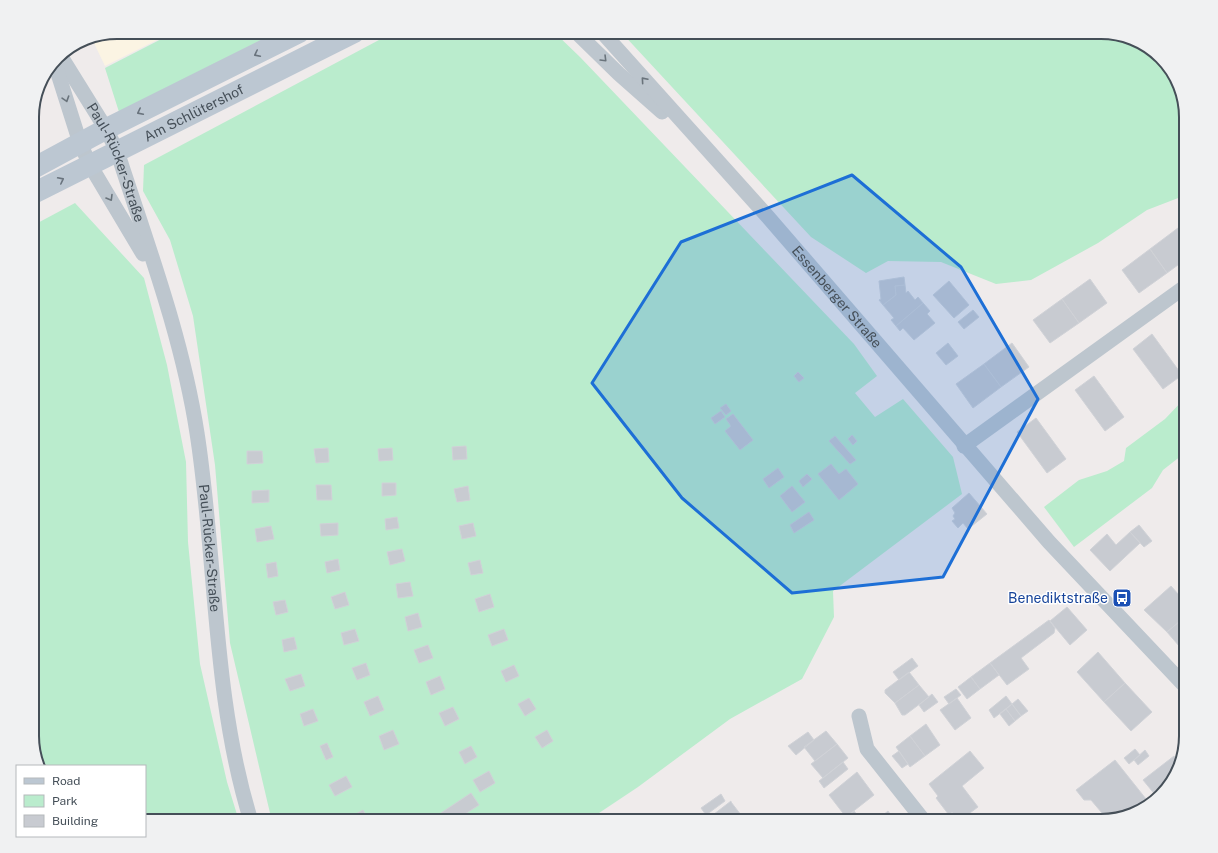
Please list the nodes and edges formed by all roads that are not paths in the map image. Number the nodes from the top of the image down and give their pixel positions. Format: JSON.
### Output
{"nodes":[{"id":1,"x":286,"y":39,"type":"edge"},
{"id":2,"x":341,"y":39,"type":"edge"},
{"id":3,"x":583,"y":39,"type":"edge"},
{"id":4,"x":608,"y":39,"type":"edge"},
{"id":5,"x":63,"y":60,"type":"edge"},
{"id":6,"x":56,"y":68,"type":"edge"},
{"id":7,"x":106,"y":129,"type":"junction"},
{"id":8,"x":80,"y":143,"type":"junction"},
{"id":9,"x":117,"y":151,"type":"junction"},
{"id":10,"x":707,"y":151,"type":"junction"},
{"id":11,"x":39,"y":165,"type":"edge"},
{"id":12,"x":90,"y":165,"type":"junction"},
{"id":13,"x":39,"y":190,"type":"edge"},
{"id":14,"x":157,"y":277,"type":"junction"},
{"id":15,"x":1179,"y":291,"type":"edge"},
{"id":16,"x":964,"y":446,"type":"junction"},
{"id":17,"x":1179,"y":680,"type":"edge"},
{"id":18,"x":859,"y":716,"type":"dead end"},
{"id":19,"x":249,"y":814,"type":"edge"},
{"id":20,"x":918,"y":814,"type":"edge"}],
"edges":[{"from":1,"to":7,"type":"street","name":"Am Schlütershof","one_way":true},
{"from":2,"to":9,"type":"street","name":"Am Schlütershof"},
{"from":3,"to":10,"type":"street","name":"Essenberger Straße","one_way":true},
{"from":10,"to":4,"type":"street","name":"Essenberger Straße","one_way":true},
{"from":5,"to":7,"type":"street","name":"Paul-Rücker-Straße"},
{"from":6,"to":8,"type":"street","name":"Paul-Rücker-Straße","one_way":true},
{"from":7,"to":8,"type":"street","name":"Am Schlütershof"},
{"from":7,"to":9,"type":"street","name":"Paul-Rücker-Straße"},
{"from":8,"to":11,"type":"street","name":"Am Schlütershof"},
{"from":8,"to":12,"type":"street","name":"Paul-Rücker-Straße"},
{"from":9,"to":12,"type":"street","name":"Am Schlütershof"},
{"from":9,"to":14,"type":"street","name":"Paul-Rücker-Straße"},
{"from":10,"to":16,"type":"street","name":"Essenberger Straße"},
{"from":13,"to":12,"type":"street","name":"Am Schlütershof","one_way":true},
{"from":12,"to":14,"type":"street","name":"Paul-Rücker-Straße","one_way":true},
{"from":14,"to":19,"type":"street","name":"Paul-Rücker-Straße"},
{"from":15,"to":16,"type":"street"},
{"from":16,"to":17,"type":"street","name":"Essenberger Straße"},
{"from":18,"to":20,"type":"street"}]}
